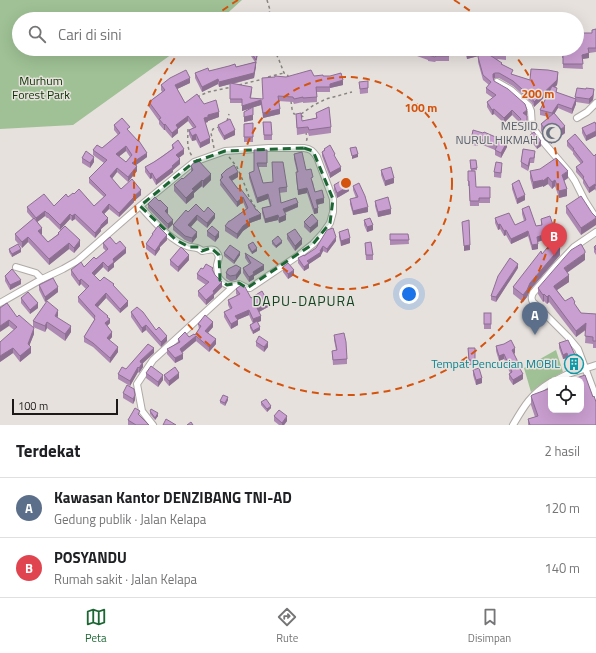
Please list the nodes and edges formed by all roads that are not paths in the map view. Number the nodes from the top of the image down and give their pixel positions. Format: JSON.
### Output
{"nodes":[{"id":1,"x":497,"y":82,"type":"edge"},
{"id":2,"x":596,"y":103,"type":"edge"},
{"id":3,"x":577,"y":118,"type":"dead end"},
{"id":4,"x":140,"y":206,"type":"junction"},
{"id":5,"x":596,"y":218,"type":"edge"},
{"id":6,"x":596,"y":232,"type":"edge"},
{"id":7,"x":16,"y":268,"type":"dead end"},
{"id":8,"x":42,"y":279,"type":"junction"},
{"id":9,"x":235,"y":285,"type":"junction"},
{"id":10,"x":0,"y":303,"type":"edge"},
{"id":11,"x":596,"y":365,"type":"edge"},
{"id":12,"x":585,"y":368,"type":"junction"},
{"id":13,"x":562,"y":377,"type":"edge"},
{"id":14,"x":548,"y":384,"type":"edge"},
{"id":15,"x":596,"y":397,"type":"edge"},
{"id":16,"x":153,"y":425,"type":"edge"},
{"id":17,"x":513,"y":425,"type":"edge"}],
"edges":[{"from":1,"to":5,"type":"street"},
{"from":2,"to":3,"type":"street"},
{"from":4,"to":8,"type":"street"},
{"from":4,"to":9,"type":"street"},
{"from":4,"to":9,"type":"street"},
{"from":6,"to":12,"type":"street"},
{"from":7,"to":8,"type":"street"},
{"from":8,"to":10,"type":"street"},
{"from":9,"to":16,"type":"street"},
{"from":11,"to":12,"type":"street"},
{"from":12,"to":13,"type":"street"},
{"from":12,"to":15,"type":"street"},
{"from":14,"to":17,"type":"street"}]}
